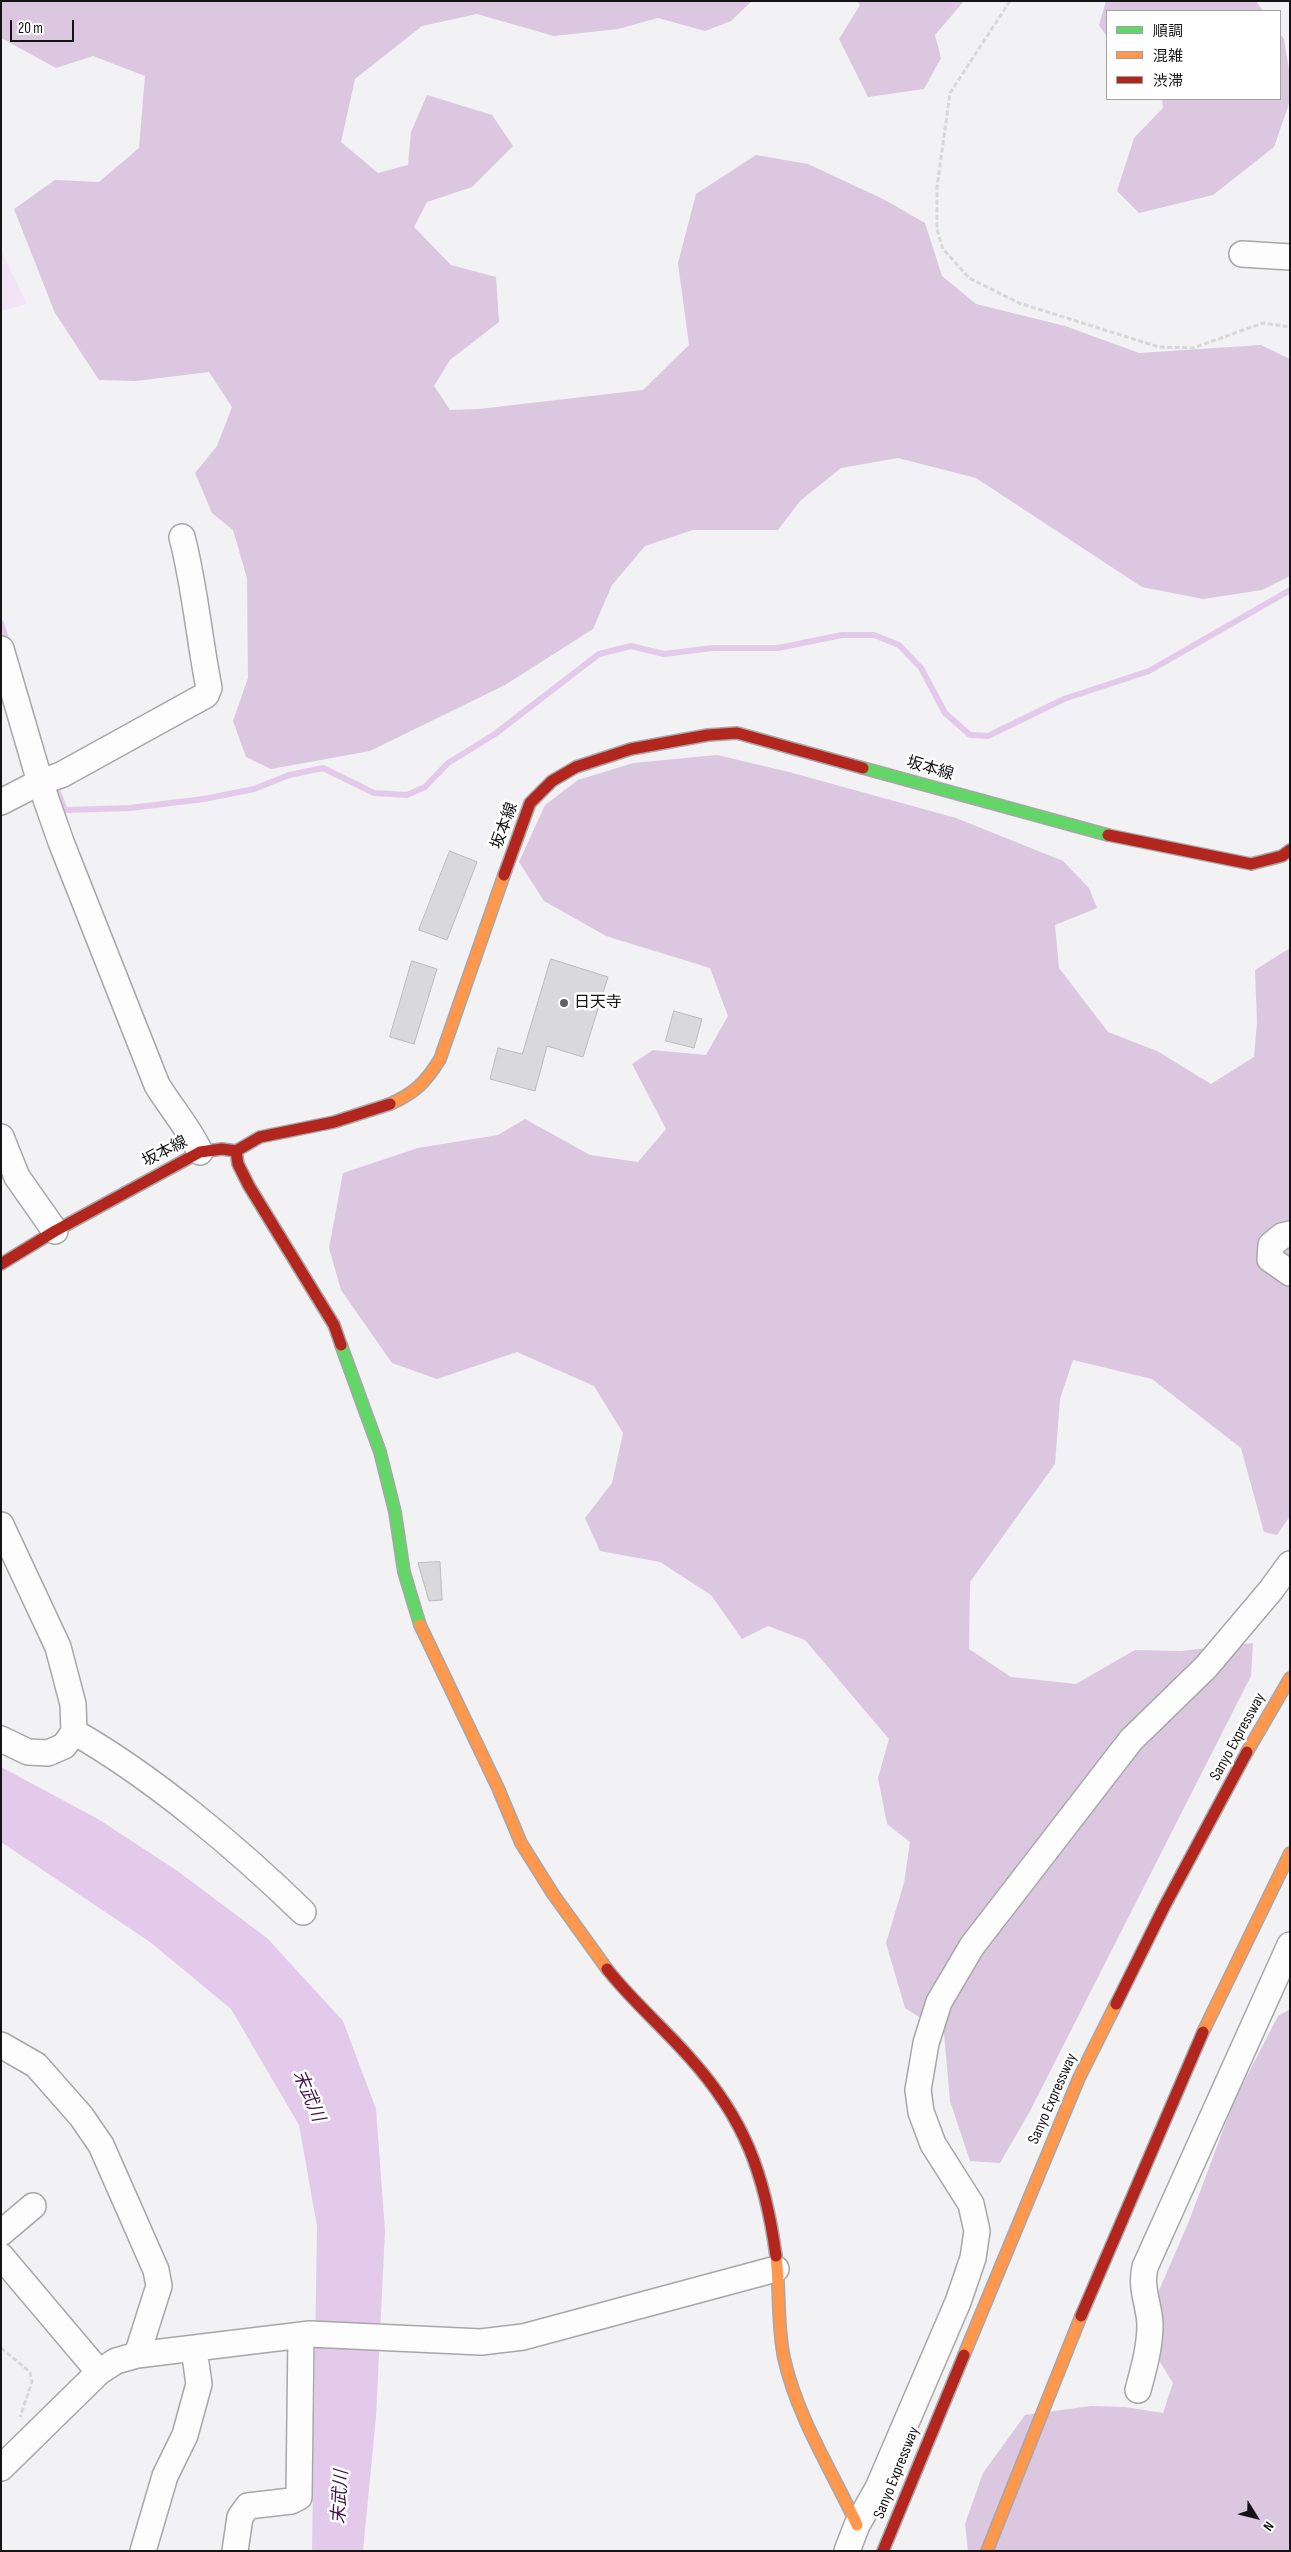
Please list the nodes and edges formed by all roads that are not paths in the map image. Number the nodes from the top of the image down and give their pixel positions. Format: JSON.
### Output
{"nodes":[{"id":1,"x":1242,"y":254,"type":"dead end"},
{"id":2,"x":1290,"y":258,"type":"edge"},
{"id":3,"x":182,"y":537,"type":"dead end"},
{"id":4,"x":1,"y":649,"type":"edge"},
{"id":5,"x":49,"y":779,"type":"junction"},
{"id":6,"x":1,"y":802,"type":"edge"},
{"id":7,"x":1290,"y":850,"type":"edge"},
{"id":8,"x":1,"y":1137,"type":"edge"},
{"id":9,"x":236,"y":1151,"type":"junction"},
{"id":10,"x":200,"y":1152,"type":"junction"},
{"id":11,"x":55,"y":1231,"type":"junction"},
{"id":12,"x":1290,"y":1234,"type":"edge"},
{"id":13,"x":1,"y":1264,"type":"edge"},
{"id":14,"x":1290,"y":1273,"type":"edge"},
{"id":15,"x":1,"y":1525,"type":"edge"},
{"id":16,"x":1290,"y":1564,"type":"edge"},
{"id":17,"x":1290,"y":1678,"type":"edge"},
{"id":18,"x":74,"y":1732,"type":"junction"},
{"id":19,"x":1,"y":1739,"type":"edge"},
{"id":20,"x":1290,"y":1853,"type":"edge"},
{"id":21,"x":302,"y":1912,"type":"dead end"},
{"id":22,"x":1290,"y":1945,"type":"edge"},
{"id":23,"x":1,"y":2045,"type":"edge"},
{"id":24,"x":33,"y":2206,"type":"dead end"},
{"id":25,"x":1,"y":2233,"type":"edge"},
{"id":26,"x":1,"y":2256,"type":"edge"},
{"id":27,"x":776,"y":2269,"type":"junction"},
{"id":28,"x":305,"y":2334,"type":"junction"},
{"id":29,"x":194,"y":2349,"type":"junction"},
{"id":30,"x":137,"y":2355,"type":"junction"},
{"id":31,"x":99,"y":2372,"type":"junction"},
{"id":32,"x":1138,"y":2390,"type":"dead end"},
{"id":33,"x":1,"y":2468,"type":"edge"},
{"id":34,"x":857,"y":2525,"type":"junction"},
{"id":35,"x":143,"y":2551,"type":"edge"},
{"id":36,"x":235,"y":2551,"type":"edge"},
{"id":37,"x":847,"y":2551,"type":"edge"},
{"id":38,"x":883,"y":2551,"type":"edge"},
{"id":39,"x":987,"y":2551,"type":"edge"}],
"edges":[{"from":1,"to":2,"type":"street"},
{"from":3,"to":5,"type":"street"},
{"from":4,"to":5,"type":"street"},
{"from":5,"to":6,"type":"street"},
{"from":5,"to":10,"type":"street"},
{"from":7,"to":9,"type":"main road","name":"坂本線"},
{"from":8,"to":11,"type":"street"},
{"from":9,"to":10,"type":"main road","name":"坂本線"},
{"from":9,"to":27,"type":"main road"},
{"from":10,"to":11,"type":"main road","name":"坂本線"},
{"from":11,"to":13,"type":"main road","name":"坂本線"},
{"from":12,"to":14,"type":"street"},
{"from":15,"to":18,"type":"street"},
{"from":16,"to":34,"type":"street"},
{"from":17,"to":38,"type":"main road","name":"Sanyo Expressway"},
{"from":18,"to":19,"type":"street"},
{"from":18,"to":21,"type":"street"},
{"from":20,"to":39,"type":"main road"},
{"from":22,"to":32,"type":"street"},
{"from":23,"to":30,"type":"street"},
{"from":24,"to":25,"type":"street"},
{"from":26,"to":31,"type":"street"},
{"from":27,"to":28,"type":"street"},
{"from":27,"to":34,"type":"main road"},
{"from":28,"to":29,"type":"street"},
{"from":28,"to":36,"type":"street"},
{"from":29,"to":30,"type":"street"},
{"from":29,"to":35,"type":"street"},
{"from":30,"to":31,"type":"street"},
{"from":31,"to":33,"type":"street"},
{"from":34,"to":37,"type":"street"}]}
